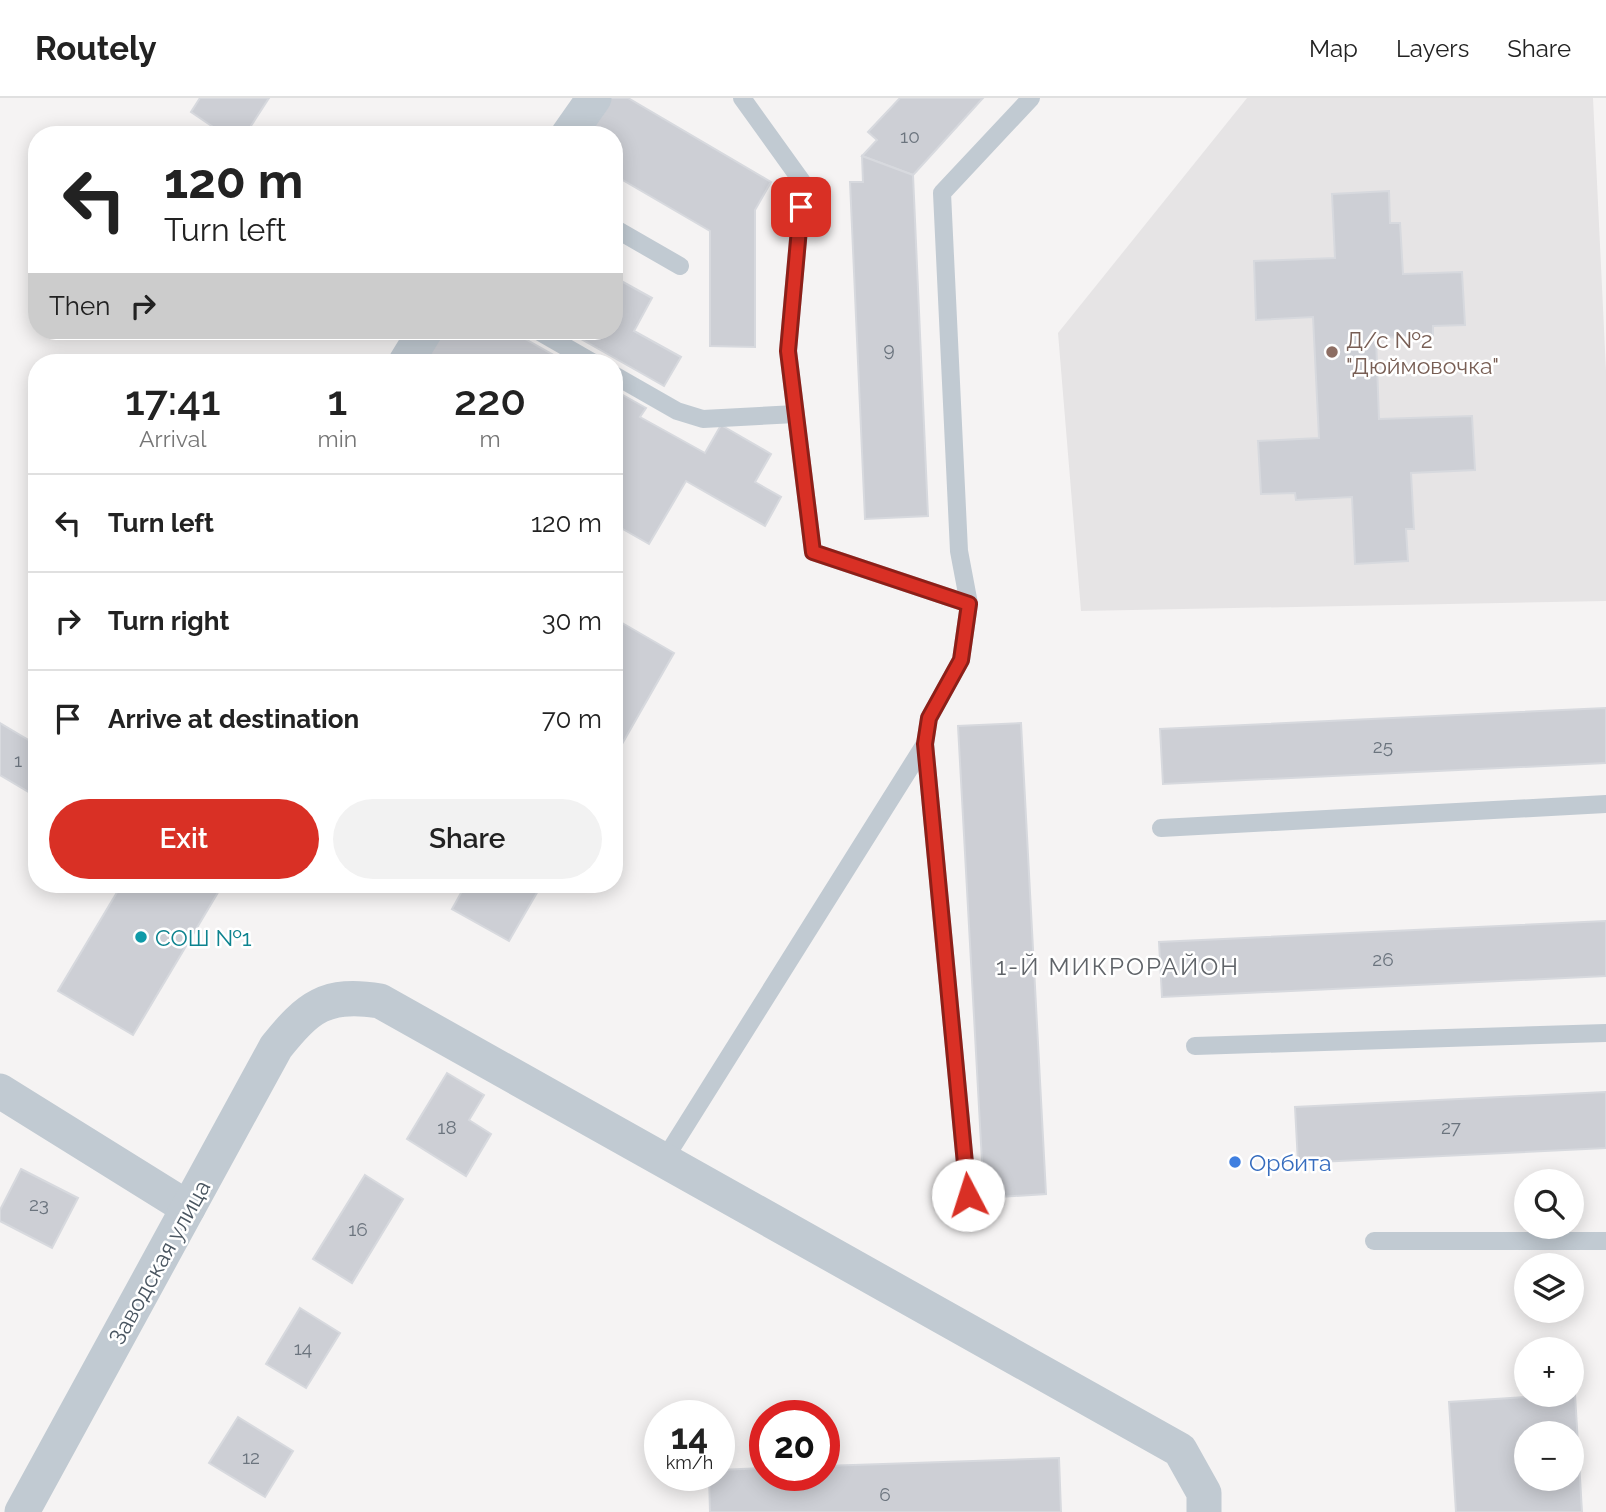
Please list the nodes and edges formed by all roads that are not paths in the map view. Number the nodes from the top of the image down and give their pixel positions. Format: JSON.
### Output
{"nodes":[{"id":1,"x":594,"y":98,"type":"edge"},
{"id":2,"x":742,"y":98,"type":"edge"},
{"id":3,"x":1031,"y":98,"type":"edge"},
{"id":4,"x":574,"y":126,"type":"edge"},
{"id":5,"x":623,"y":233,"type":"edge"},
{"id":6,"x":680,"y":266,"type":"dead end"},
{"id":7,"x":554,"y":340,"type":"edge"},
{"id":8,"x":578,"y":354,"type":"edge"},
{"id":9,"x":623,"y":380,"type":"edge"},
{"id":10,"x":796,"y":414,"type":"junction"},
{"id":11,"x":969,"y":604,"type":"junction"},
{"id":12,"x":925,"y":744,"type":"junction"},
{"id":13,"x":1606,"y":804,"type":"edge"},
{"id":14,"x":1161,"y":828,"type":"dead end"},
{"id":15,"x":1606,"y":1033,"type":"edge"},
{"id":16,"x":1195,"y":1046,"type":"dead end"},
{"id":17,"x":0,"y":1091,"type":"edge"},
{"id":18,"x":664,"y":1160,"type":"junction"},
{"id":19,"x":968,"y":1195,"type":"dead end"},
{"id":20,"x":188,"y":1208,"type":"junction"},
{"id":21,"x":1374,"y":1241,"type":"dead end"},
{"id":22,"x":1606,"y":1241,"type":"edge"},
{"id":23,"x":22,"y":1512,"type":"edge"},
{"id":24,"x":1204,"y":1512,"type":"edge"}],
"edges":[{"from":1,"to":4,"type":"street"},
{"from":2,"to":10,"type":"lane"},
{"from":3,"to":11,"type":"lane"},
{"from":5,"to":6,"type":"lane"},
{"from":7,"to":8,"type":"lane"},
{"from":9,"to":10,"type":"lane"},
{"from":10,"to":11,"type":"lane"},
{"from":11,"to":12,"type":"lane"},
{"from":12,"to":18,"type":"lane"},
{"from":12,"to":19,"type":"lane"},
{"from":13,"to":14,"type":"lane"},
{"from":15,"to":16,"type":"lane"},
{"from":17,"to":20,"type":"street"},
{"from":18,"to":20,"type":"street","name":"Заводская улица"},
{"from":18,"to":24,"type":"street"},
{"from":20,"to":23,"type":"street","name":"Заводская улица"},
{"from":21,"to":22,"type":"lane"}]}
